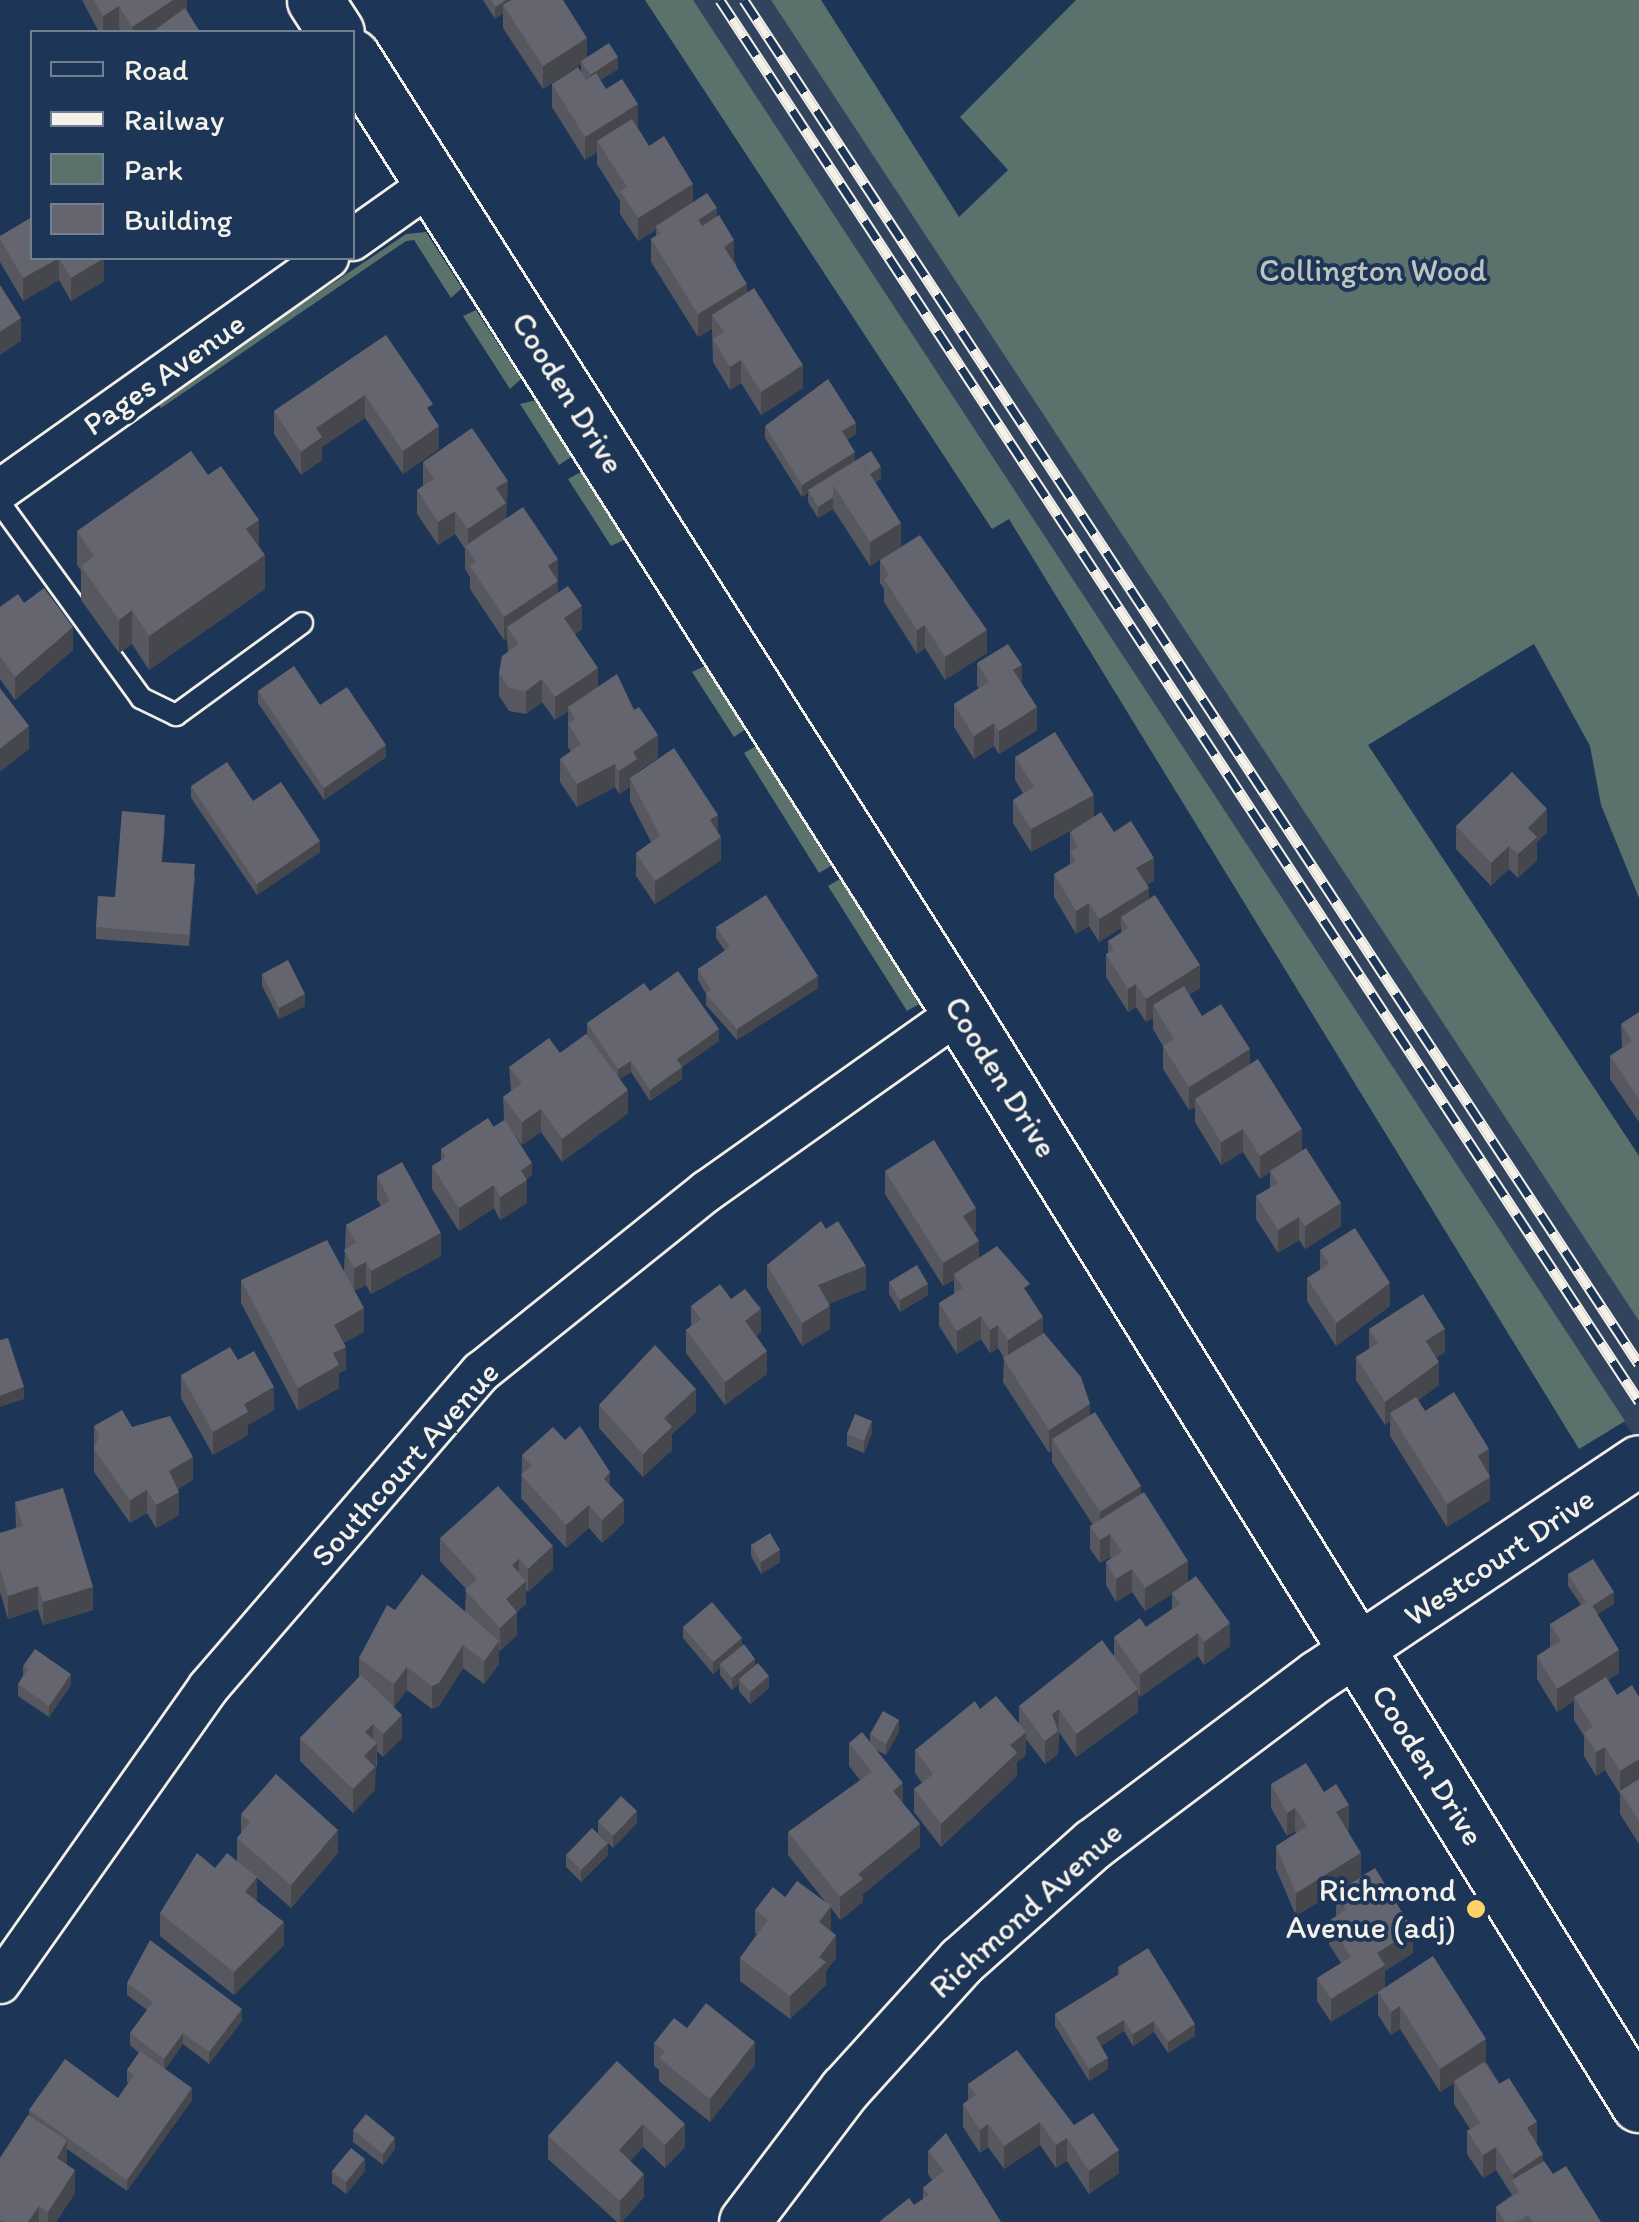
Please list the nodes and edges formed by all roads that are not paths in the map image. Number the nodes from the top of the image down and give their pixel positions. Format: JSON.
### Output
{"nodes":[{"id":1,"x":315,"y":0,"type":"edge"},
{"id":2,"x":335,"y":30,"type":"edge"},
{"id":3,"x":355,"y":62,"type":"edge"},
{"id":4,"x":434,"y":182,"type":"junction"},
{"id":5,"x":355,"y":238,"type":"edge"},
{"id":6,"x":325,"y":260,"type":"edge"},
{"id":7,"x":0,"y":490,"type":"edge"},
{"id":8,"x":0,"y":503,"type":"edge"},
{"id":9,"x":302,"y":623,"type":"dead end"},
{"id":10,"x":960,"y":1012,"type":"junction"},
{"id":11,"x":1639,"y":1461,"type":"edge"},
{"id":12,"x":1357,"y":1652,"type":"junction"},
{"id":13,"x":0,"y":1983,"type":"edge"},
{"id":14,"x":1639,"y":2104,"type":"edge"},
{"id":15,"x":745,"y":2222,"type":"edge"}],
"edges":[{"from":1,"to":2,"type":"main road"},
{"from":3,"to":4,"type":"main road","name":"Cooden Drive"},
{"from":4,"to":5,"type":"street"},
{"from":4,"to":10,"type":"main road","name":"Cooden Drive"},
{"from":6,"to":7,"type":"street","name":"Pages Avenue"},
{"from":8,"to":9,"type":"lane"},
{"from":10,"to":12,"type":"main road","name":"Cooden Drive"},
{"from":10,"to":13,"type":"street","name":"Southcourt Avenue"},
{"from":11,"to":12,"type":"street","name":"Westcourt Drive"},
{"from":12,"to":14,"type":"main road","name":"Cooden Drive"},
{"from":12,"to":15,"type":"street","name":"Richmond Avenue"}]}
